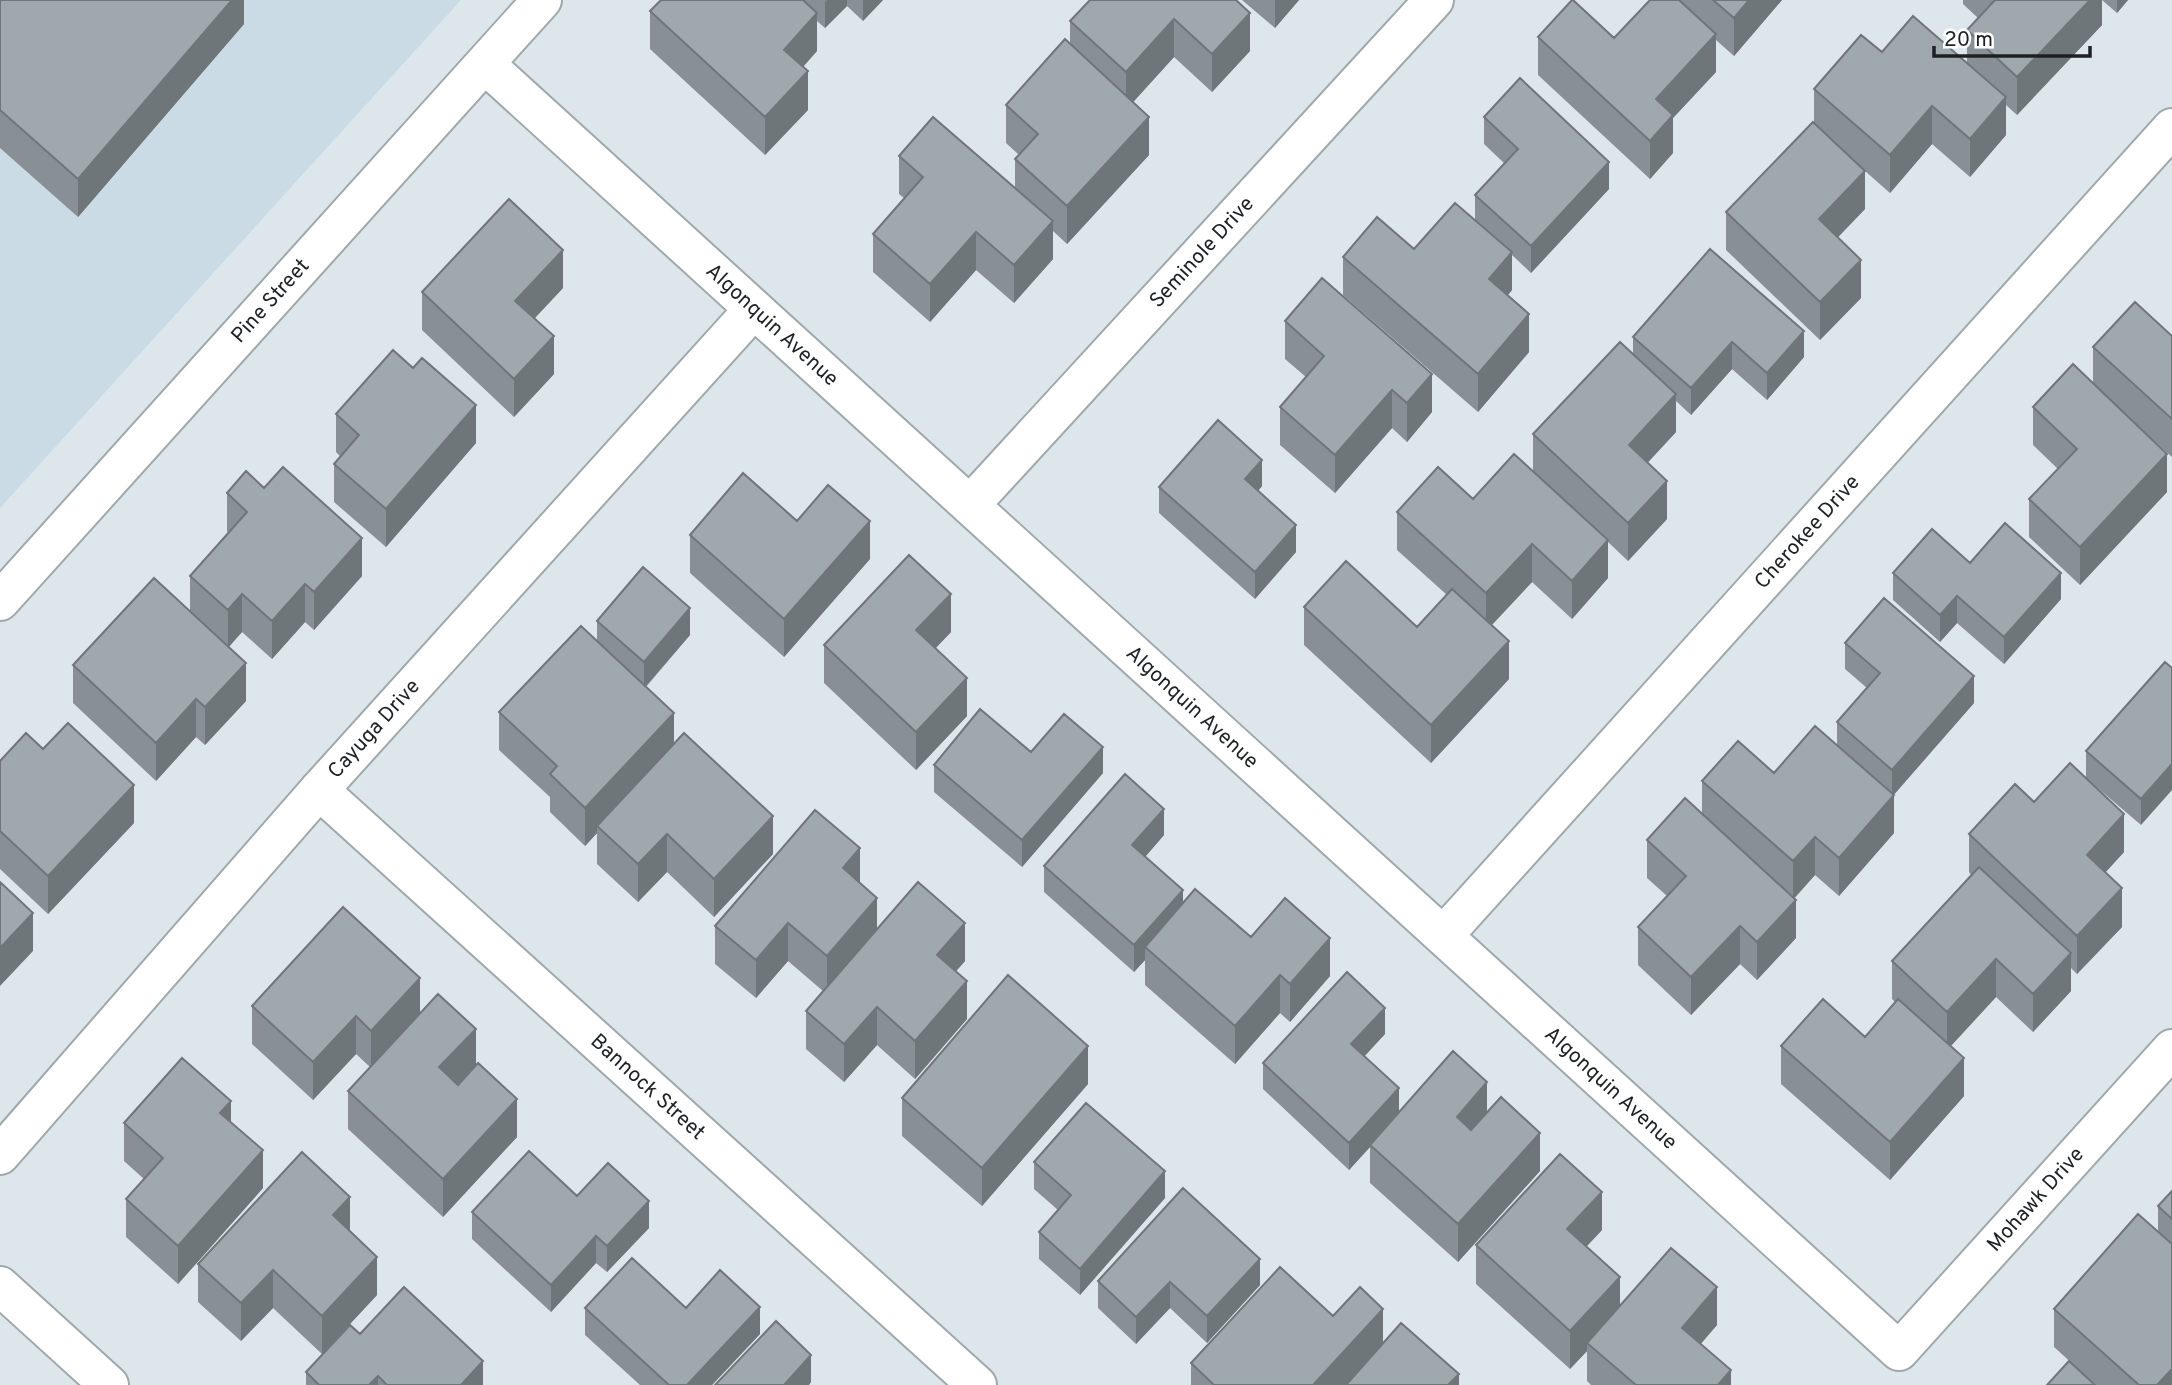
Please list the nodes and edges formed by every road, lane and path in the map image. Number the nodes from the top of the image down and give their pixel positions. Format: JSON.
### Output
{"nodes":[{"id":1,"x":542,"y":0,"type":"edge"},
{"id":2,"x":1434,"y":0,"type":"edge"},
{"id":3,"x":485,"y":64,"type":"junction"},
{"id":4,"x":2172,"y":128,"type":"edge"},
{"id":5,"x":754,"y":309,"type":"junction"},
{"id":6,"x":970,"y":505,"type":"junction"},
{"id":7,"x":0,"y":601,"type":"edge"},
{"id":8,"x":318,"y":789,"type":"junction"},
{"id":9,"x":1443,"y":936,"type":"junction"},
{"id":10,"x":2172,"y":1049,"type":"edge"},
{"id":11,"x":0,"y":1155,"type":"edge"},
{"id":12,"x":0,"y":1286,"type":"edge"},
{"id":13,"x":1899,"y":1351,"type":"joint"},
{"id":14,"x":109,"y":1385,"type":"edge"},
{"id":15,"x":977,"y":1385,"type":"edge"}],
"edges":[{"from":1,"to":3,"type":"street","name":"Pine Street"},
{"from":2,"to":6,"type":"street","name":"Seminole Drive"},
{"from":3,"to":5,"type":"street","name":"Algonquin Avenue"},
{"from":3,"to":7,"type":"street","name":"Pine Street"},
{"from":4,"to":9,"type":"street","name":"Cherokee Drive"},
{"from":5,"to":6,"type":"street","name":"Algonquin Avenue"},
{"from":5,"to":8,"type":"street","name":"Cayuga Drive"},
{"from":6,"to":9,"type":"street","name":"Algonquin Avenue"},
{"from":8,"to":11,"type":"street","name":"Cayuga Drive"},
{"from":8,"to":15,"type":"street","name":"Bannock Street"},
{"from":9,"to":13,"type":"street","name":"Algonquin Avenue"},
{"from":10,"to":13,"type":"street","name":"Mohawk Drive"},
{"from":12,"to":14,"type":"street"}]}
